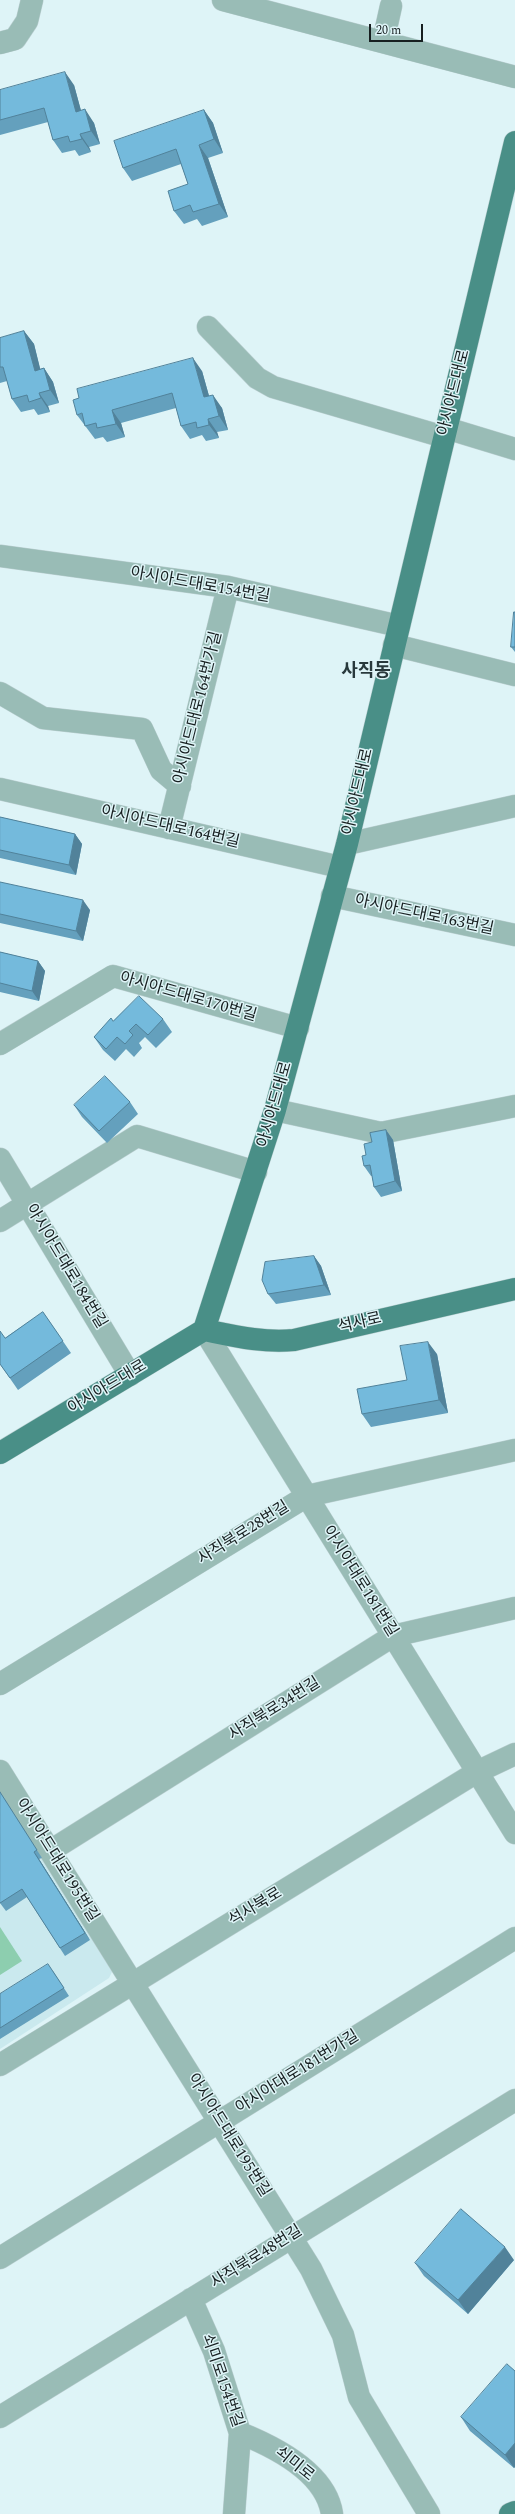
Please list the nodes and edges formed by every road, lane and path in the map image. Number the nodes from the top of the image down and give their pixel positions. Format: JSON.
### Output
{"nodes":[{"id":1,"x":32,"y":0,"type":"edge"},
{"id":2,"x":222,"y":0,"type":"edge"},
{"id":3,"x":391,"y":6,"type":"dead end"},
{"id":4,"x":383,"y":42,"type":"junction"},
{"id":5,"x":0,"y":43,"type":"edge"},
{"id":6,"x":515,"y":76,"type":"edge"},
{"id":7,"x":515,"y":142,"type":"edge"},
{"id":8,"x":512,"y":185,"type":"edge"},
{"id":9,"x":208,"y":327,"type":"dead end"},
{"id":10,"x":445,"y":433,"type":"junction"},
{"id":11,"x":515,"y":449,"type":"edge"},
{"id":12,"x":0,"y":556,"type":"edge"},
{"id":13,"x":228,"y":587,"type":"junction"},
{"id":14,"x":396,"y":635,"type":"junction"},
{"id":15,"x":515,"y":675,"type":"edge"},
{"id":16,"x":0,"y":692,"type":"edge"},
{"id":17,"x":180,"y":786,"type":"junction"},
{"id":18,"x":0,"y":789,"type":"edge"},
{"id":19,"x":515,"y":806,"type":"edge"},
{"id":20,"x":169,"y":828,"type":"junction"},
{"id":21,"x":347,"y":844,"type":"junction"},
{"id":22,"x":340,"y":867,"type":"junction"},
{"id":23,"x":332,"y":896,"type":"junction"},
{"id":24,"x":515,"y":935,"type":"edge"},
{"id":25,"x":298,"y":1028,"type":"junction"},
{"id":26,"x":0,"y":1044,"type":"edge"},
{"id":27,"x":515,"y":1106,"type":"edge"},
{"id":28,"x":275,"y":1110,"type":"junction"},
{"id":29,"x":0,"y":1159,"type":"edge"},
{"id":30,"x":256,"y":1172,"type":"junction"},
{"id":31,"x":27,"y":1204,"type":"junction"},
{"id":32,"x":0,"y":1221,"type":"edge"},
{"id":33,"x":515,"y":1289,"type":"edge"},
{"id":34,"x":204,"y":1330,"type":"junction"},
{"id":35,"x":130,"y":1375,"type":"junction"},
{"id":36,"x":515,"y":1450,"type":"edge"},
{"id":37,"x":0,"y":1453,"type":"edge"},
{"id":38,"x":307,"y":1496,"type":"junction"},
{"id":39,"x":515,"y":1608,"type":"edge"},
{"id":40,"x":393,"y":1636,"type":"junction"},
{"id":41,"x":0,"y":1684,"type":"edge"},
{"id":42,"x":515,"y":1754,"type":"edge"},
{"id":43,"x":0,"y":1771,"type":"edge"},
{"id":44,"x":477,"y":1772,"type":"junction"},
{"id":45,"x":515,"y":1833,"type":"edge"},
{"id":46,"x":50,"y":1851,"type":"junction"},
{"id":47,"x":515,"y":1938,"type":"edge"},
{"id":48,"x":133,"y":1983,"type":"junction"},
{"id":49,"x":0,"y":2065,"type":"edge"},
{"id":50,"x":515,"y":2100,"type":"edge"},
{"id":51,"x":219,"y":2122,"type":"junction"},
{"id":52,"x":291,"y":2237,"type":"junction"},
{"id":53,"x":0,"y":2258,"type":"edge"},
{"id":54,"x":191,"y":2299,"type":"junction"},
{"id":55,"x":0,"y":2417,"type":"edge"},
{"id":56,"x":240,"y":2433,"type":"junction"},
{"id":57,"x":515,"y":2512,"type":"edge"},
{"id":58,"x":234,"y":2514,"type":"edge"},
{"id":59,"x":332,"y":2514,"type":"edge"},
{"id":60,"x":428,"y":2514,"type":"edge"},
{"id":61,"x":510,"y":2514,"type":"edge"}],
"edges":[{"from":1,"to":5,"type":"street"},
{"from":2,"to":4,"type":"street"},
{"from":3,"to":4,"type":"street"},
{"from":4,"to":6,"type":"street"},
{"from":7,"to":8,"type":"main road","name":"아시아드대로"},
{"from":8,"to":10,"type":"main road","name":"아시아드대로"},
{"from":9,"to":10,"type":"street"},
{"from":10,"to":11,"type":"street"},
{"from":10,"to":14,"type":"main road","name":"아시아드대로"},
{"from":12,"to":13,"type":"street","name":"아시아드대로154번길"},
{"from":13,"to":14,"type":"street","name":"아시아드대로154번길"},
{"from":13,"to":17,"type":"street","name":"아시아드대로164번가길"},
{"from":14,"to":15,"type":"street"},
{"from":14,"to":21,"type":"main road","name":"아시아드대로"},
{"from":16,"to":17,"type":"street"},
{"from":17,"to":20,"type":"street","name":"아시아드대로164번가길"},
{"from":18,"to":20,"type":"street","name":"아시아드대로164번길"},
{"from":19,"to":21,"type":"street"},
{"from":20,"to":22,"type":"street","name":"아시아드대로164번길"},
{"from":21,"to":22,"type":"main road","name":"아시아드대로"},
{"from":22,"to":23,"type":"main road","name":"아시아드대로"},
{"from":23,"to":24,"type":"street","name":"아시아드대로163번길"},
{"from":23,"to":25,"type":"main road","name":"아시아드대로"},
{"from":25,"to":26,"type":"street","name":"아시아드대로170번길"},
{"from":25,"to":28,"type":"main road","name":"아시아드대로"},
{"from":27,"to":28,"type":"street"},
{"from":28,"to":30,"type":"main road","name":"아시아드대로"},
{"from":29,"to":31,"type":"street","name":"아시아드대로184번길"},
{"from":30,"to":31,"type":"street"},
{"from":30,"to":34,"type":"main road","name":"아시아드대로"},
{"from":31,"to":32,"type":"street"},
{"from":31,"to":35,"type":"street","name":"아시아드대로184번길"},
{"from":33,"to":34,"type":"main road","name":"석사로"},
{"from":34,"to":35,"type":"main road","name":"아시아드대로"},
{"from":34,"to":38,"type":"street","name":"아시아대로181번길"},
{"from":35,"to":37,"type":"main road","name":"아시아드대로"},
{"from":36,"to":38,"type":"street","name":"사직북로28번길"},
{"from":38,"to":40,"type":"street","name":"아시아대로181번길"},
{"from":38,"to":41,"type":"street","name":"사직북로28번길"},
{"from":39,"to":40,"type":"street","name":"사직북로34번길"},
{"from":40,"to":44,"type":"street","name":"아시아대로181번길"},
{"from":40,"to":46,"type":"street","name":"사직북로34번길"},
{"from":42,"to":44,"type":"street","name":"석사북로"},
{"from":43,"to":46,"type":"street","name":"아시아드대로195번길"},
{"from":44,"to":45,"type":"street","name":"아시아대로181번길"},
{"from":44,"to":48,"type":"street","name":"석사북로"},
{"from":46,"to":48,"type":"street","name":"아시아드대로195번길"},
{"from":47,"to":51,"type":"street","name":"아시아대로181번가길"},
{"from":48,"to":49,"type":"street","name":"석사북로"},
{"from":48,"to":51,"type":"street","name":"아시아드대로195번길"},
{"from":50,"to":52,"type":"street","name":"사직북로48번길"},
{"from":51,"to":52,"type":"street","name":"아시아드대로195번길"},
{"from":51,"to":53,"type":"street","name":"아시아대로181번가길"},
{"from":52,"to":54,"type":"street","name":"사직북로48번길"},
{"from":52,"to":60,"type":"street","name":"아시아드대로195번길"},
{"from":54,"to":55,"type":"street","name":"사직북로48번길"},
{"from":54,"to":56,"type":"street","name":"쇠미로154번길"},
{"from":56,"to":58,"type":"street","name":"쇠미로154번길"},
{"from":56,"to":59,"type":"street","name":"쇠미로"},
{"from":57,"to":61,"type":"main road"}]}
